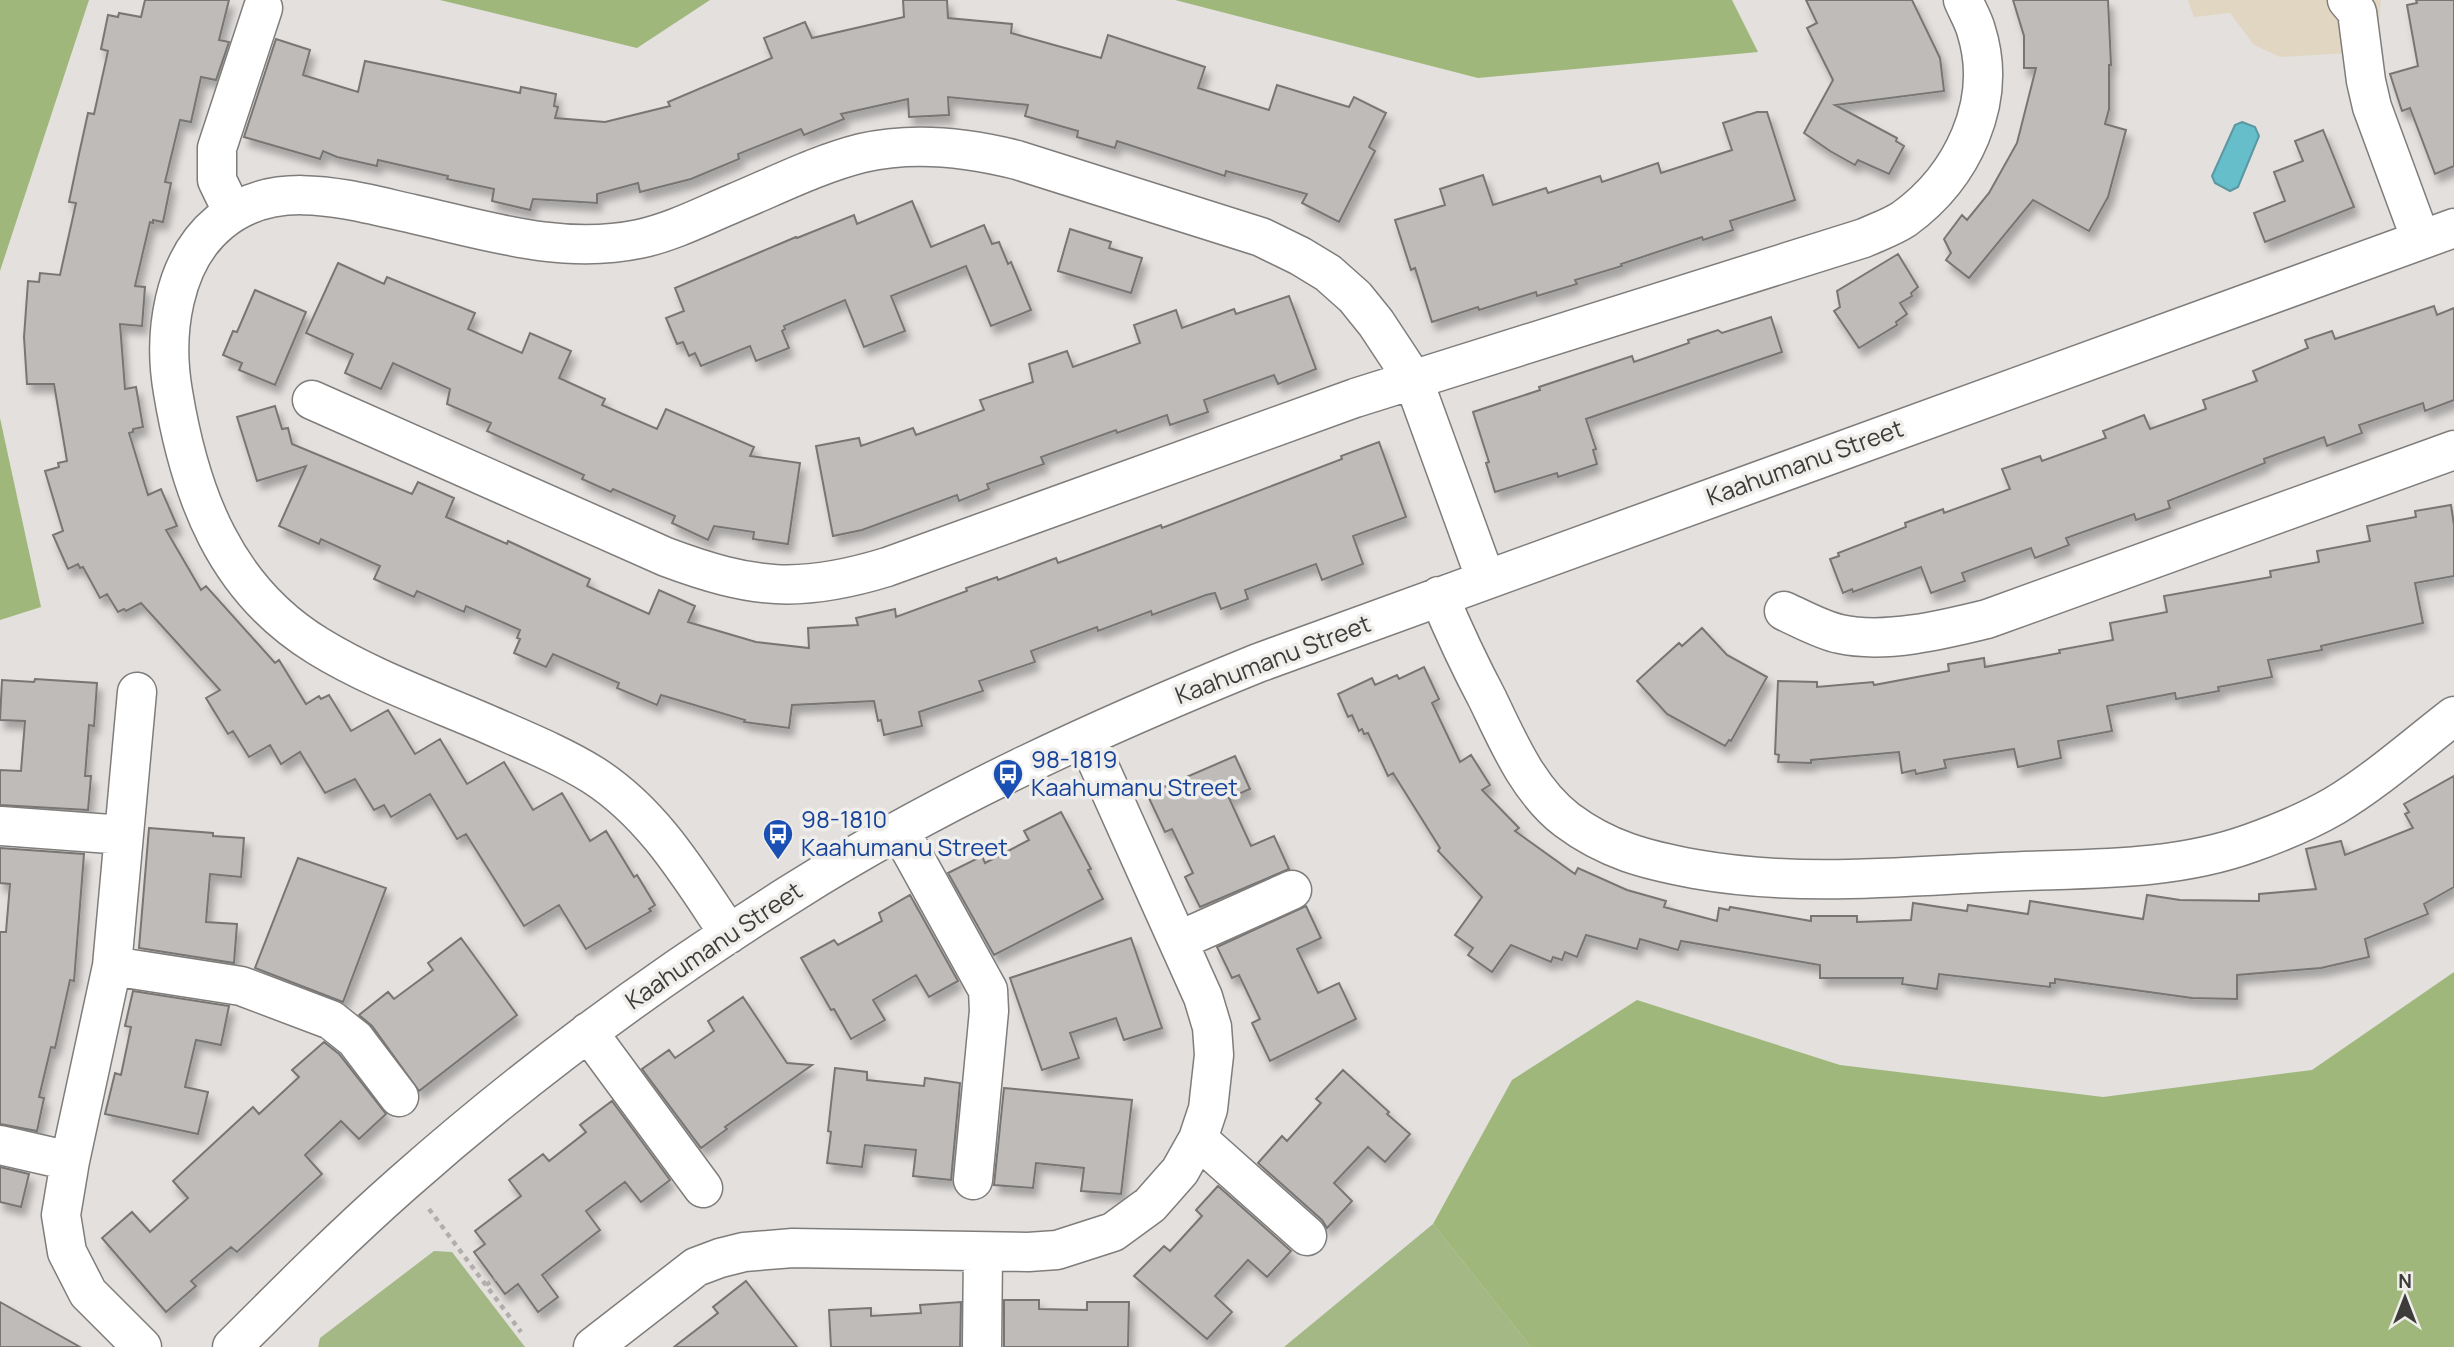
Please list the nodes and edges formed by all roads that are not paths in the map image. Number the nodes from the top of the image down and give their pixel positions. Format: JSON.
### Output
{"nodes":[{"id":1,"x":1963,"y":0,"type":"edge"},
{"id":2,"x":2347,"y":0,"type":"edge"},
{"id":3,"x":263,"y":8,"type":"dead end"},
{"id":4,"x":232,"y":211,"type":"junction"},
{"id":5,"x":2437,"y":234,"type":"edge"},
{"id":6,"x":1413,"y":379,"type":"junction"},
{"id":7,"x":312,"y":400,"type":"dead end"},
{"id":8,"x":2454,"y":450,"type":"edge"},
{"id":9,"x":1486,"y":580,"type":"junction"},
{"id":10,"x":1439,"y":596,"type":"junction"},
{"id":11,"x":1784,"y":611,"type":"dead end"},
{"id":12,"x":137,"y":692,"type":"dead end"},
{"id":13,"x":2454,"y":716,"type":"edge"},
{"id":14,"x":1086,"y":737,"type":"junction"},
{"id":15,"x":1,"y":826,"type":"edge"},
{"id":16,"x":900,"y":831,"type":"junction"},
{"id":17,"x":124,"y":835,"type":"junction"},
{"id":18,"x":1293,"y":890,"type":"dead end"},
{"id":19,"x":729,"y":934,"type":"junction"},
{"id":20,"x":1178,"y":941,"type":"junction"},
{"id":21,"x":112,"y":965,"type":"junction"},
{"id":22,"x":588,"y":1032,"type":"junction"},
{"id":23,"x":399,"y":1097,"type":"dead end"},
{"id":24,"x":1198,"y":1139,"type":"junction"},
{"id":25,"x":0,"y":1145,"type":"edge"},
{"id":26,"x":70,"y":1161,"type":"junction"},
{"id":27,"x":973,"y":1180,"type":"dead end"},
{"id":28,"x":703,"y":1188,"type":"dead end"},
{"id":29,"x":1307,"y":1236,"type":"dead end"},
{"id":30,"x":983,"y":1252,"type":"junction"},
{"id":31,"x":603,"y":1344,"type":"edge"},
{"id":32,"x":142,"y":1347,"type":"edge"},
{"id":33,"x":232,"y":1347,"type":"edge"},
{"id":34,"x":982,"y":1347,"type":"edge"}],
"edges":[{"from":1,"to":6,"type":"street"},
{"from":2,"to":5,"type":"street"},
{"from":3,"to":4,"type":"street"},
{"from":4,"to":6,"type":"street"},
{"from":4,"to":19,"type":"street"},
{"from":5,"to":9,"type":"street","name":"Kaahumanu Street"},
{"from":6,"to":7,"type":"street"},
{"from":6,"to":9,"type":"street"},
{"from":8,"to":11,"type":"street"},
{"from":9,"to":10,"type":"street","name":"Kaahumanu Street"},
{"from":10,"to":13,"type":"street"},
{"from":10,"to":14,"type":"street","name":"Kaahumanu Street"},
{"from":12,"to":17,"type":"street"},
{"from":14,"to":16,"type":"street","name":"Kaahumanu Street"},
{"from":14,"to":20,"type":"street"},
{"from":15,"to":17,"type":"street"},
{"from":16,"to":19,"type":"street","name":"Kaahumanu Street"},
{"from":16,"to":27,"type":"street"},
{"from":17,"to":21,"type":"street"},
{"from":18,"to":20,"type":"street"},
{"from":19,"to":22,"type":"street","name":"Kaahumanu Street"},
{"from":20,"to":24,"type":"street"},
{"from":21,"to":23,"type":"street"},
{"from":21,"to":26,"type":"street"},
{"from":22,"to":28,"type":"street"},
{"from":22,"to":33,"type":"street","name":"Kaahumanu Street"},
{"from":24,"to":29,"type":"street"},
{"from":24,"to":30,"type":"street"},
{"from":25,"to":26,"type":"street"},
{"from":26,"to":32,"type":"street"},
{"from":30,"to":31,"type":"street"},
{"from":30,"to":34,"type":"street"}]}
